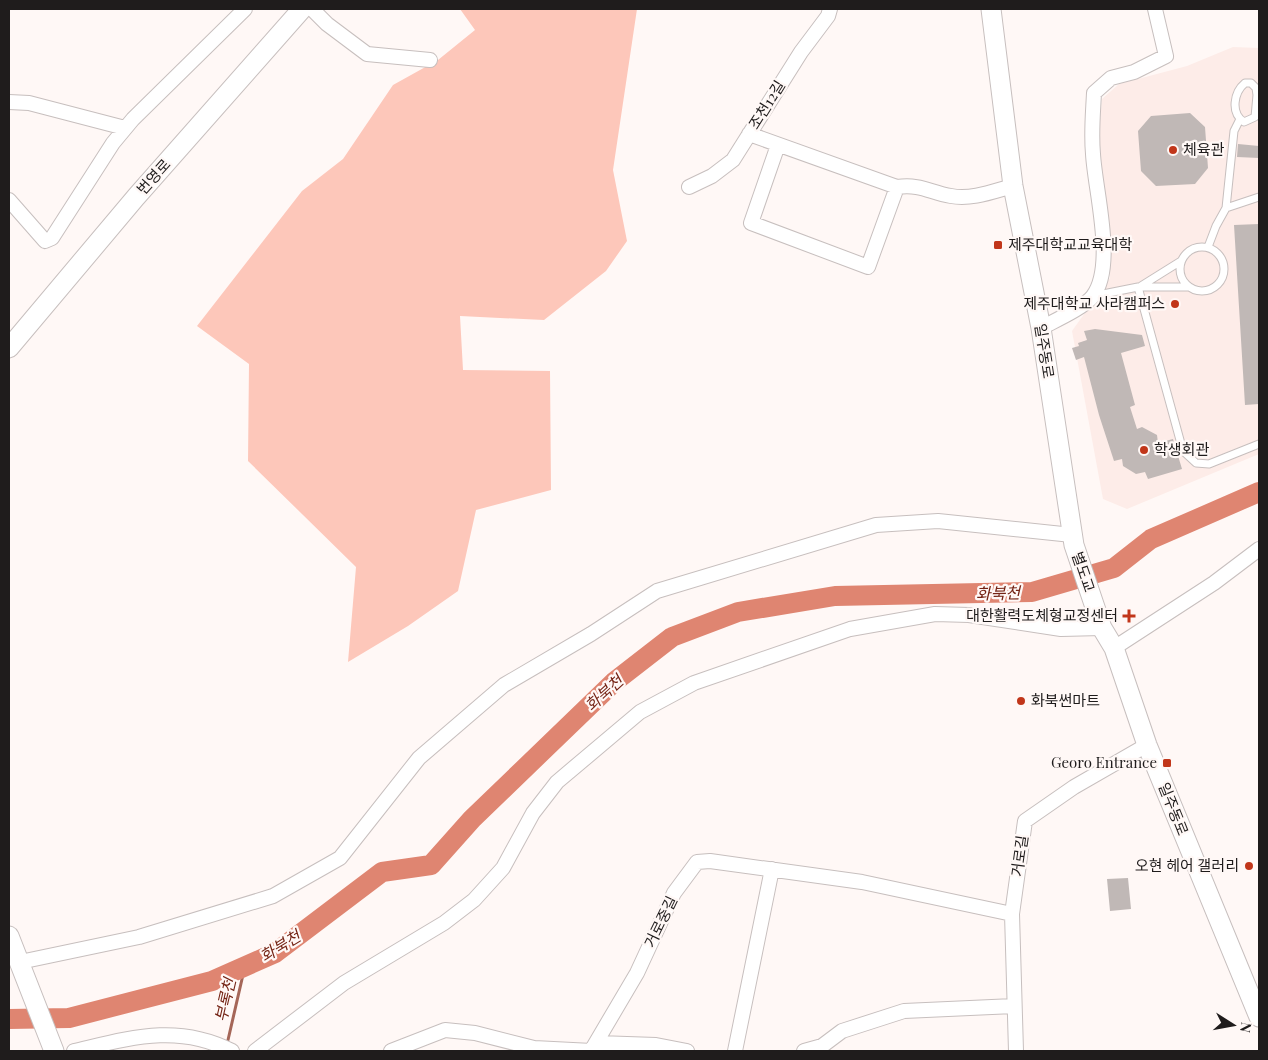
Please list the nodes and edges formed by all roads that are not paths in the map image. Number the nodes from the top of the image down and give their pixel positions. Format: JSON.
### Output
{"nodes":[{"id":1,"x":244,"y":9,"type":"edge"},
{"id":2,"x":302,"y":9,"type":"edge"},
{"id":3,"x":312,"y":9,"type":"edge"},
{"id":4,"x":830,"y":9,"type":"edge"},
{"id":5,"x":992,"y":9,"type":"edge"},
{"id":6,"x":1156,"y":9,"type":"edge"},
{"id":7,"x":430,"y":60,"type":"dead end"},
{"id":8,"x":9,"y":102,"type":"edge"},
{"id":9,"x":1240,"y":119,"type":"junction"},
{"id":10,"x":125,"y":128,"type":"junction"},
{"id":11,"x":749,"y":134,"type":"junction"},
{"id":12,"x":778,"y":145,"type":"junction"},
{"id":13,"x":1013,"y":186,"type":"junction"},
{"id":14,"x":690,"y":187,"type":"dead end"},
{"id":15,"x":897,"y":187,"type":"junction"},
{"id":16,"x":1259,"y":197,"type":"edge"},
{"id":17,"x":9,"y":200,"type":"edge"},
{"id":18,"x":1226,"y":208,"type":"junction"},
{"id":19,"x":1208,"y":247,"type":"junction"},
{"id":20,"x":1181,"y":261,"type":"junction"},
{"id":21,"x":1138,"y":287,"type":"junction"},
{"id":22,"x":1189,"y":287,"type":"junction"},
{"id":23,"x":1093,"y":296,"type":"junction"},
{"id":24,"x":1042,"y":328,"type":"junction"},
{"id":25,"x":9,"y":348,"type":"edge"},
{"id":26,"x":1259,"y":444,"type":"edge"},
{"id":27,"x":1073,"y":540,"type":"junction"},
{"id":28,"x":1259,"y":550,"type":"edge"},
{"id":29,"x":1102,"y":628,"type":"junction"},
{"id":30,"x":1114,"y":648,"type":"junction"},
{"id":31,"x":1147,"y":744,"type":"junction"},
{"id":32,"x":772,"y":869,"type":"junction"},
{"id":33,"x":1012,"y":914,"type":"junction"},
{"id":34,"x":9,"y":936,"type":"edge"},
{"id":35,"x":23,"y":969,"type":"junction"},
{"id":36,"x":1014,"y":1006,"type":"junction"},
{"id":37,"x":1258,"y":1010,"type":"edge"},
{"id":38,"x":594,"y":1048,"type":"edge"},
{"id":39,"x":53,"y":1049,"type":"edge"},
{"id":40,"x":74,"y":1051,"type":"edge"},
{"id":41,"x":232,"y":1051,"type":"edge"},
{"id":42,"x":255,"y":1051,"type":"edge"},
{"id":43,"x":390,"y":1051,"type":"edge"},
{"id":44,"x":687,"y":1051,"type":"edge"},
{"id":45,"x":735,"y":1051,"type":"edge"},
{"id":46,"x":804,"y":1051,"type":"edge"},
{"id":47,"x":1016,"y":1051,"type":"edge"}],
"edges":[{"from":1,"to":10,"type":"street"},
{"from":2,"to":25,"type":"main road","name":"번영로"},
{"from":3,"to":7,"type":"street"},
{"from":4,"to":11,"type":"street","name":"조천12길"},
{"from":5,"to":13,"type":"main road","name":"일주동로"},
{"from":6,"to":23,"type":"street"},
{"from":8,"to":10,"type":"street"},
{"from":9,"to":9,"type":"lane"},
{"from":9,"to":18,"type":"lane"},
{"from":10,"to":17,"type":"street"},
{"from":11,"to":12,"type":"street"},
{"from":11,"to":14,"type":"street","name":"조천12길"},
{"from":12,"to":15,"type":"street"},
{"from":12,"to":15,"type":"street"},
{"from":13,"to":15,"type":"street"},
{"from":13,"to":24,"type":"main road","name":"일주동로"},
{"from":16,"to":18,"type":"lane"},
{"from":18,"to":19,"type":"lane"},
{"from":19,"to":20,"type":"lane"},
{"from":19,"to":22,"type":"lane"},
{"from":20,"to":21,"type":"lane"},
{"from":20,"to":22,"type":"lane"},
{"from":21,"to":22,"type":"lane"},
{"from":21,"to":23,"type":"lane"},
{"from":21,"to":26,"type":"lane"},
{"from":23,"to":24,"type":"street"},
{"from":24,"to":27,"type":"main road","name":"일주동로"},
{"from":27,"to":29,"type":"main road","name":"별도교"},
{"from":27,"to":35,"type":"street"},
{"from":28,"to":30,"type":"street"},
{"from":29,"to":30,"type":"main road","name":"일주동로"},
{"from":29,"to":42,"type":"street"},
{"from":30,"to":31,"type":"main road","name":"일주동로"},
{"from":31,"to":33,"type":"street","name":"거로길"},
{"from":31,"to":37,"type":"main road","name":"일주동로"},
{"from":32,"to":33,"type":"street","name":"거로중길"},
{"from":32,"to":38,"type":"street","name":"거로중길"},
{"from":32,"to":45,"type":"street"},
{"from":33,"to":36,"type":"street","name":"거로길"},
{"from":34,"to":35,"type":"main road"},
{"from":35,"to":39,"type":"main road"},
{"from":36,"to":46,"type":"street"},
{"from":36,"to":47,"type":"street","name":"거로길"},
{"from":38,"to":43,"type":"street"},
{"from":38,"to":44,"type":"street"},
{"from":40,"to":41,"type":"street"}]}
